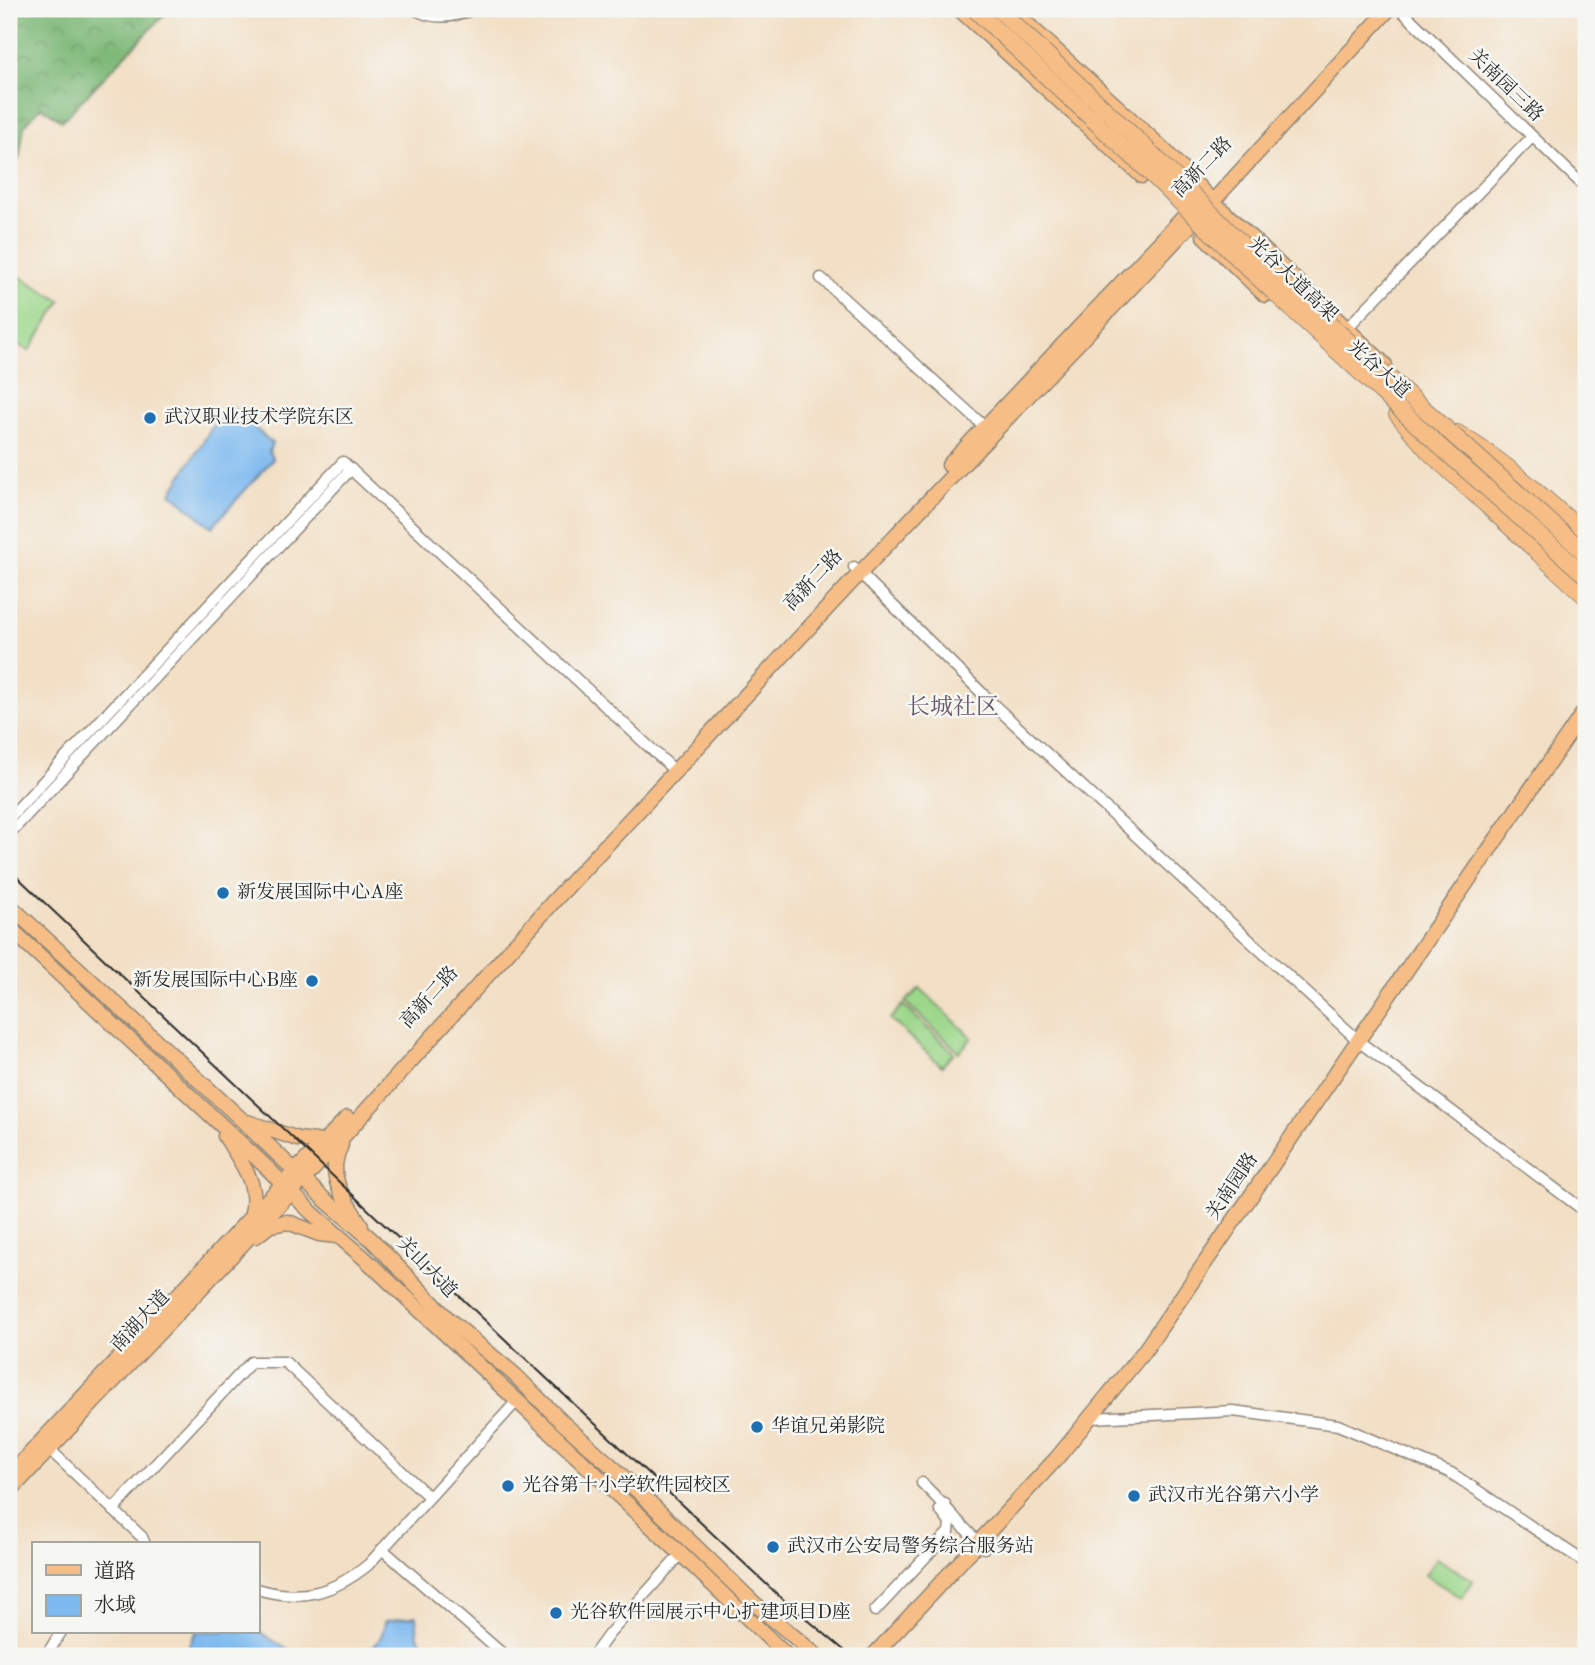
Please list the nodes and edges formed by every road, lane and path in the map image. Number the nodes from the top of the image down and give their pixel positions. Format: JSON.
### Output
{"nodes":[{"id":1,"x":414,"y":9,"type":"edge"},
{"id":2,"x":474,"y":9,"type":"edge"},
{"id":3,"x":960,"y":9,"type":"edge"},
{"id":4,"x":974,"y":9,"type":"edge"},
{"id":5,"x":998,"y":9,"type":"edge"},
{"id":6,"x":1011,"y":9,"type":"edge"},
{"id":7,"x":1378,"y":9,"type":"edge"},
{"id":8,"x":1389,"y":9,"type":"edge"},
{"id":9,"x":1400,"y":9,"type":"edge"},
{"id":10,"x":1532,"y":137,"type":"junction"},
{"id":11,"x":1586,"y":188,"type":"edge"},
{"id":12,"x":1209,"y":199,"type":"junction"},
{"id":13,"x":1188,"y":219,"type":"junction"},
{"id":14,"x":1172,"y":244,"type":"junction"},
{"id":15,"x":1220,"y":253,"type":"junction"},
{"id":16,"x":821,"y":278,"type":"dead end"},
{"id":17,"x":1347,"y":328,"type":"junction"},
{"id":18,"x":1395,"y":412,"type":"junction"},
{"id":19,"x":985,"y":427,"type":"junction"},
{"id":20,"x":1453,"y":431,"type":"junction"},
{"id":21,"x":346,"y":465,"type":"junction"},
{"id":22,"x":1586,"y":535,"type":"edge"},
{"id":23,"x":1586,"y":556,"type":"edge"},
{"id":24,"x":857,"y":570,"type":"junction"},
{"id":25,"x":1586,"y":576,"type":"edge"},
{"id":26,"x":1586,"y":589,"type":"edge"},
{"id":27,"x":1586,"y":597,"type":"edge"},
{"id":28,"x":1586,"y":709,"type":"edge"},
{"id":29,"x":1586,"y":721,"type":"edge"},
{"id":30,"x":672,"y":767,"type":"junction"},
{"id":31,"x":9,"y":818,"type":"edge"},
{"id":32,"x":9,"y":834,"type":"edge"},
{"id":33,"x":9,"y":905,"type":"edge"},
{"id":34,"x":9,"y":928,"type":"edge"},
{"id":35,"x":1359,"y":1041,"type":"junction"},
{"id":36,"x":242,"y":1120,"type":"junction"},
{"id":37,"x":217,"y":1122,"type":"junction"},
{"id":38,"x":349,"y":1129,"type":"junction"},
{"id":39,"x":323,"y":1142,"type":"junction"},
{"id":40,"x":299,"y":1175,"type":"junction"},
{"id":41,"x":287,"y":1188,"type":"junction"},
{"id":42,"x":1586,"y":1212,"type":"edge"},
{"id":43,"x":250,"y":1217,"type":"junction"},
{"id":44,"x":337,"y":1236,"type":"junction"},
{"id":45,"x":372,"y":1240,"type":"junction"},
{"id":46,"x":213,"y":1273,"type":"junction"},
{"id":47,"x":516,"y":1402,"type":"junction"},
{"id":48,"x":1095,"y":1418,"type":"junction"},
{"id":49,"x":48,"y":1449,"type":"junction"},
{"id":50,"x":9,"y":1476,"type":"edge"},
{"id":51,"x":922,"y":1483,"type":"dead end"},
{"id":52,"x":9,"y":1492,"type":"edge"},
{"id":53,"x":429,"y":1497,"type":"junction"},
{"id":54,"x":945,"y":1504,"type":"junction"},
{"id":55,"x":113,"y":1510,"type":"junction"},
{"id":56,"x":144,"y":1542,"type":"edge"},
{"id":57,"x":982,"y":1545,"type":"junction"},
{"id":58,"x":382,"y":1549,"type":"junction"},
{"id":59,"x":681,"y":1554,"type":"junction"},
{"id":60,"x":1586,"y":1563,"type":"edge"},
{"id":61,"x":259,"y":1589,"type":"edge"},
{"id":62,"x":875,"y":1611,"type":"dead end"},
{"id":63,"x":60,"y":1634,"type":"edge"},
{"id":64,"x":46,"y":1656,"type":"edge"},
{"id":65,"x":505,"y":1656,"type":"edge"},
{"id":66,"x":593,"y":1656,"type":"edge"},
{"id":67,"x":787,"y":1656,"type":"edge"},
{"id":68,"x":817,"y":1656,"type":"edge"},
{"id":69,"x":873,"y":1656,"type":"edge"},
{"id":70,"x":883,"y":1656,"type":"edge"}],
"edges":[{"from":1,"to":2,"type":"street"},
{"from":3,"to":13,"type":"main road","name":"光谷大道"},
{"from":4,"to":25,"type":"highway","name":"光谷大道高架","bridge":true},
{"from":5,"to":23,"type":"highway","name":"光谷大道高架","bridge":true},
{"from":6,"to":12,"type":"main road","name":"光谷大道"},
{"from":7,"to":12,"type":"main road","name":"高新二路"},
{"from":8,"to":12,"type":"main road","name":"高新二路"},
{"from":9,"to":10,"type":"street","name":"关南园三路"},
{"from":10,"to":11,"type":"street","name":"关南园三路"},
{"from":10,"to":17,"type":"street"},
{"from":12,"to":13,"type":"main road","name":"高新二路"},
{"from":12,"to":17,"type":"main road","name":"光谷大道"},
{"from":13,"to":14,"type":"main road","name":"高新二路"},
{"from":13,"to":15,"type":"main road","name":"光谷大道"},
{"from":13,"to":19,"type":"main road","name":"高新二路"},
{"from":14,"to":15,"type":"main road"},
{"from":14,"to":24,"type":"main road","name":"高新二路"},
{"from":15,"to":18,"type":"main road","name":"光谷大道"},
{"from":16,"to":19,"type":"street"},
{"from":17,"to":20,"type":"main road","name":"光谷大道"},
{"from":18,"to":26,"type":"main road","name":"光谷大道"},
{"from":18,"to":27,"type":"highway"},
{"from":19,"to":24,"type":"main road","name":"高新二路"},
{"from":20,"to":22,"type":"highway"},
{"from":20,"to":23,"type":"main road","name":"光谷大道"},
{"from":21,"to":30,"type":"street"},
{"from":21,"to":31,"type":"street"},
{"from":21,"to":32,"type":"street"},
{"from":24,"to":30,"type":"main road","name":"高新二路"},
{"from":24,"to":35,"type":"street"},
{"from":28,"to":35,"type":"main road","name":"关南园路"},
{"from":29,"to":35,"type":"main road","name":"关南园路"},
{"from":30,"to":38,"type":"main road","name":"高新二路"},
{"from":30,"to":39,"type":"main road","name":"高新二路"},
{"from":33,"to":36,"type":"main road","name":"关山大道"},
{"from":34,"to":37,"type":"main road","name":"关山大道"},
{"from":35,"to":42,"type":"street"},
{"from":35,"to":48,"type":"main road","name":"关南园路"},
{"from":36,"to":39,"type":"main road"},
{"from":36,"to":40,"type":"main road","name":"关山大道"},
{"from":37,"to":41,"type":"main road","name":"关山大道"},
{"from":37,"to":43,"type":"main road"},
{"from":38,"to":40,"type":"main road","name":"高新二路"},
{"from":38,"to":45,"type":"main road"},
{"from":39,"to":40,"type":"main road","name":"高新二路"},
{"from":40,"to":41,"type":"main road","name":"南湖大道"},
{"from":40,"to":45,"type":"main road","name":"关山大道"},
{"from":41,"to":43,"type":"main road","name":"南湖大道"},
{"from":41,"to":44,"type":"main road","name":"关山大道"},
{"from":41,"to":46,"type":"main road","name":"南湖大道"},
{"from":43,"to":50,"type":"main road","name":"南湖大道"},
{"from":44,"to":46,"type":"main road"},
{"from":44,"to":47,"type":"main road","name":"关山大道"},
{"from":45,"to":68,"type":"main road","name":"关山大道"},
{"from":46,"to":49,"type":"main road","name":"南湖大道"},
{"from":47,"to":53,"type":"street"},
{"from":47,"to":59,"type":"main road","name":"关山大道"},
{"from":48,"to":57,"type":"main road","name":"关南园路"},
{"from":48,"to":60,"type":"street"},
{"from":49,"to":52,"type":"main road","name":"南湖大道"},
{"from":49,"to":55,"type":"street"},
{"from":51,"to":54,"type":"street"},
{"from":53,"to":55,"type":"street"},
{"from":53,"to":58,"type":"street"},
{"from":54,"to":57,"type":"street"},
{"from":54,"to":62,"type":"street"},
{"from":55,"to":56,"type":"street"},
{"from":57,"to":69,"type":"main road","name":"关南园路"},
{"from":57,"to":70,"type":"main road","name":"关南园路"},
{"from":58,"to":61,"type":"street"},
{"from":58,"to":65,"type":"street"},
{"from":59,"to":66,"type":"street"},
{"from":59,"to":67,"type":"main road","name":"关山大道"},
{"from":63,"to":64,"type":"street"}]}
